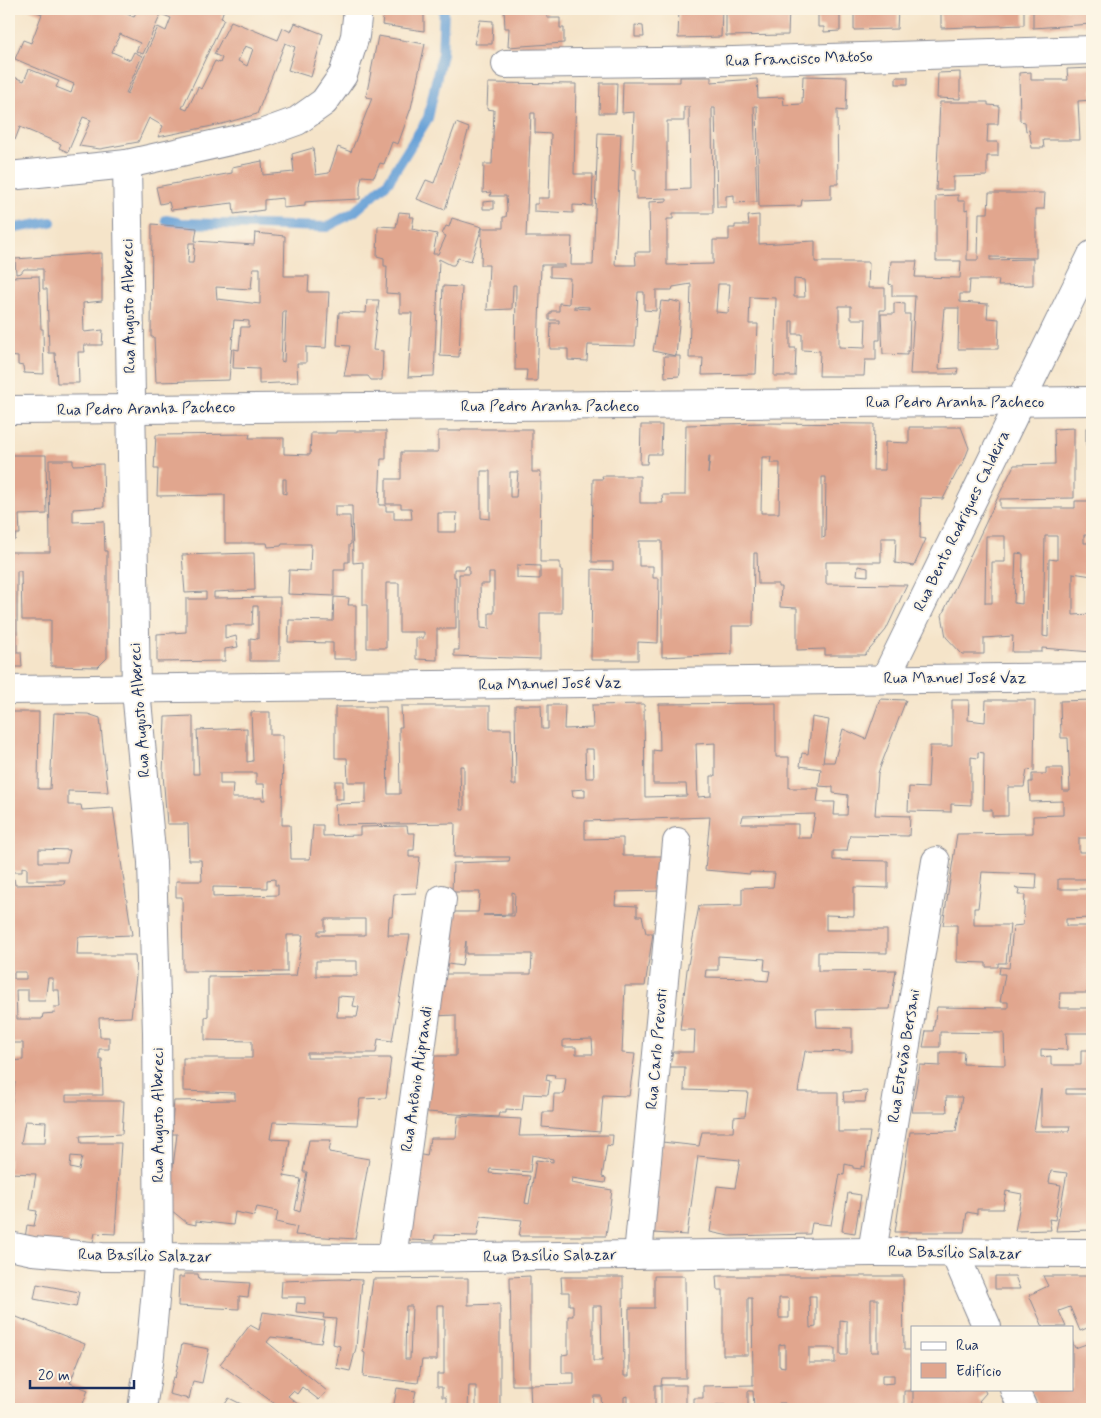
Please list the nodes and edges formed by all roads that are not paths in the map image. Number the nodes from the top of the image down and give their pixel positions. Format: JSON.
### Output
{"nodes":[{"id":1,"x":358,"y":9,"type":"edge"},
{"id":2,"x":1092,"y":50,"type":"edge"},
{"id":3,"x":506,"y":64,"type":"dead end"},
{"id":4,"x":127,"y":164,"type":"junction"},
{"id":5,"x":9,"y":176,"type":"edge"},
{"id":6,"x":1092,"y":255,"type":"edge"},
{"id":7,"x":1092,"y":401,"type":"edge"},
{"id":8,"x":1021,"y":402,"type":"junction"},
{"id":9,"x":130,"y":409,"type":"junction"},
{"id":10,"x":9,"y":410,"type":"edge"},
{"id":11,"x":1092,"y":678,"type":"edge"},
{"id":12,"x":884,"y":679,"type":"junction"},
{"id":13,"x":9,"y":690,"type":"edge"},
{"id":14,"x":136,"y":690,"type":"junction"},
{"id":15,"x":677,"y":842,"type":"dead end"},
{"id":16,"x":936,"y":861,"type":"dead end"},
{"id":17,"x":442,"y":899,"type":"dead end"},
{"id":18,"x":9,"y":1246,"type":"edge"},
{"id":19,"x":872,"y":1252,"type":"junction"},
{"id":20,"x":1092,"y":1253,"type":"edge"},
{"id":21,"x":955,"y":1254,"type":"junction"},
{"id":22,"x":638,"y":1255,"type":"junction"},
{"id":23,"x":158,"y":1256,"type":"junction"},
{"id":24,"x":392,"y":1258,"type":"junction"},
{"id":25,"x":987,"y":1326,"type":"edge"},
{"id":26,"x":1014,"y":1390,"type":"edge"},
{"id":27,"x":142,"y":1409,"type":"edge"},
{"id":28,"x":1023,"y":1409,"type":"edge"}],
"edges":[{"from":1,"to":4,"type":"street"},
{"from":2,"to":3,"type":"street","name":"Rua Francisco Matoso"},
{"from":4,"to":5,"type":"street"},
{"from":4,"to":9,"type":"street","name":"Rua Augusto Albereci"},
{"from":6,"to":8,"type":"street","name":"Rua Bento Rodrigues Caldeira"},
{"from":7,"to":8,"type":"street","name":"Rua Pedro Aranha Pacheco"},
{"from":8,"to":9,"type":"street","name":"Rua Pedro Aranha Pacheco"},
{"from":8,"to":12,"type":"street","name":"Rua Bento Rodrigues Caldeira"},
{"from":9,"to":10,"type":"street","name":"Rua Pedro Aranha Pacheco"},
{"from":9,"to":14,"type":"street","name":"Rua Augusto Albereci"},
{"from":11,"to":12,"type":"street","name":"Rua Manuel José Vaz"},
{"from":12,"to":14,"type":"street","name":"Rua Manuel José Vaz"},
{"from":13,"to":14,"type":"street","name":"Rua Manuel José Vaz"},
{"from":14,"to":23,"type":"street","name":"Rua Augusto Albereci"},
{"from":15,"to":22,"type":"street","name":"Rua Carlo Prevosti"},
{"from":16,"to":19,"type":"street","name":"Rua Estevão Bersani"},
{"from":17,"to":24,"type":"street","name":"Rua Antônio Aliprandi"},
{"from":18,"to":23,"type":"street","name":"Rua Basílio Salazar"},
{"from":19,"to":21,"type":"street","name":"Rua Basílio Salazar"},
{"from":19,"to":22,"type":"street","name":"Rua Basílio Salazar"},
{"from":20,"to":21,"type":"street","name":"Rua Basílio Salazar"},
{"from":21,"to":25,"type":"street"},
{"from":22,"to":24,"type":"street","name":"Rua Basílio Salazar"},
{"from":23,"to":24,"type":"street","name":"Rua Basílio Salazar"},
{"from":23,"to":27,"type":"street","name":"Rua Augusto Albereci"},
{"from":26,"to":28,"type":"street"}]}
